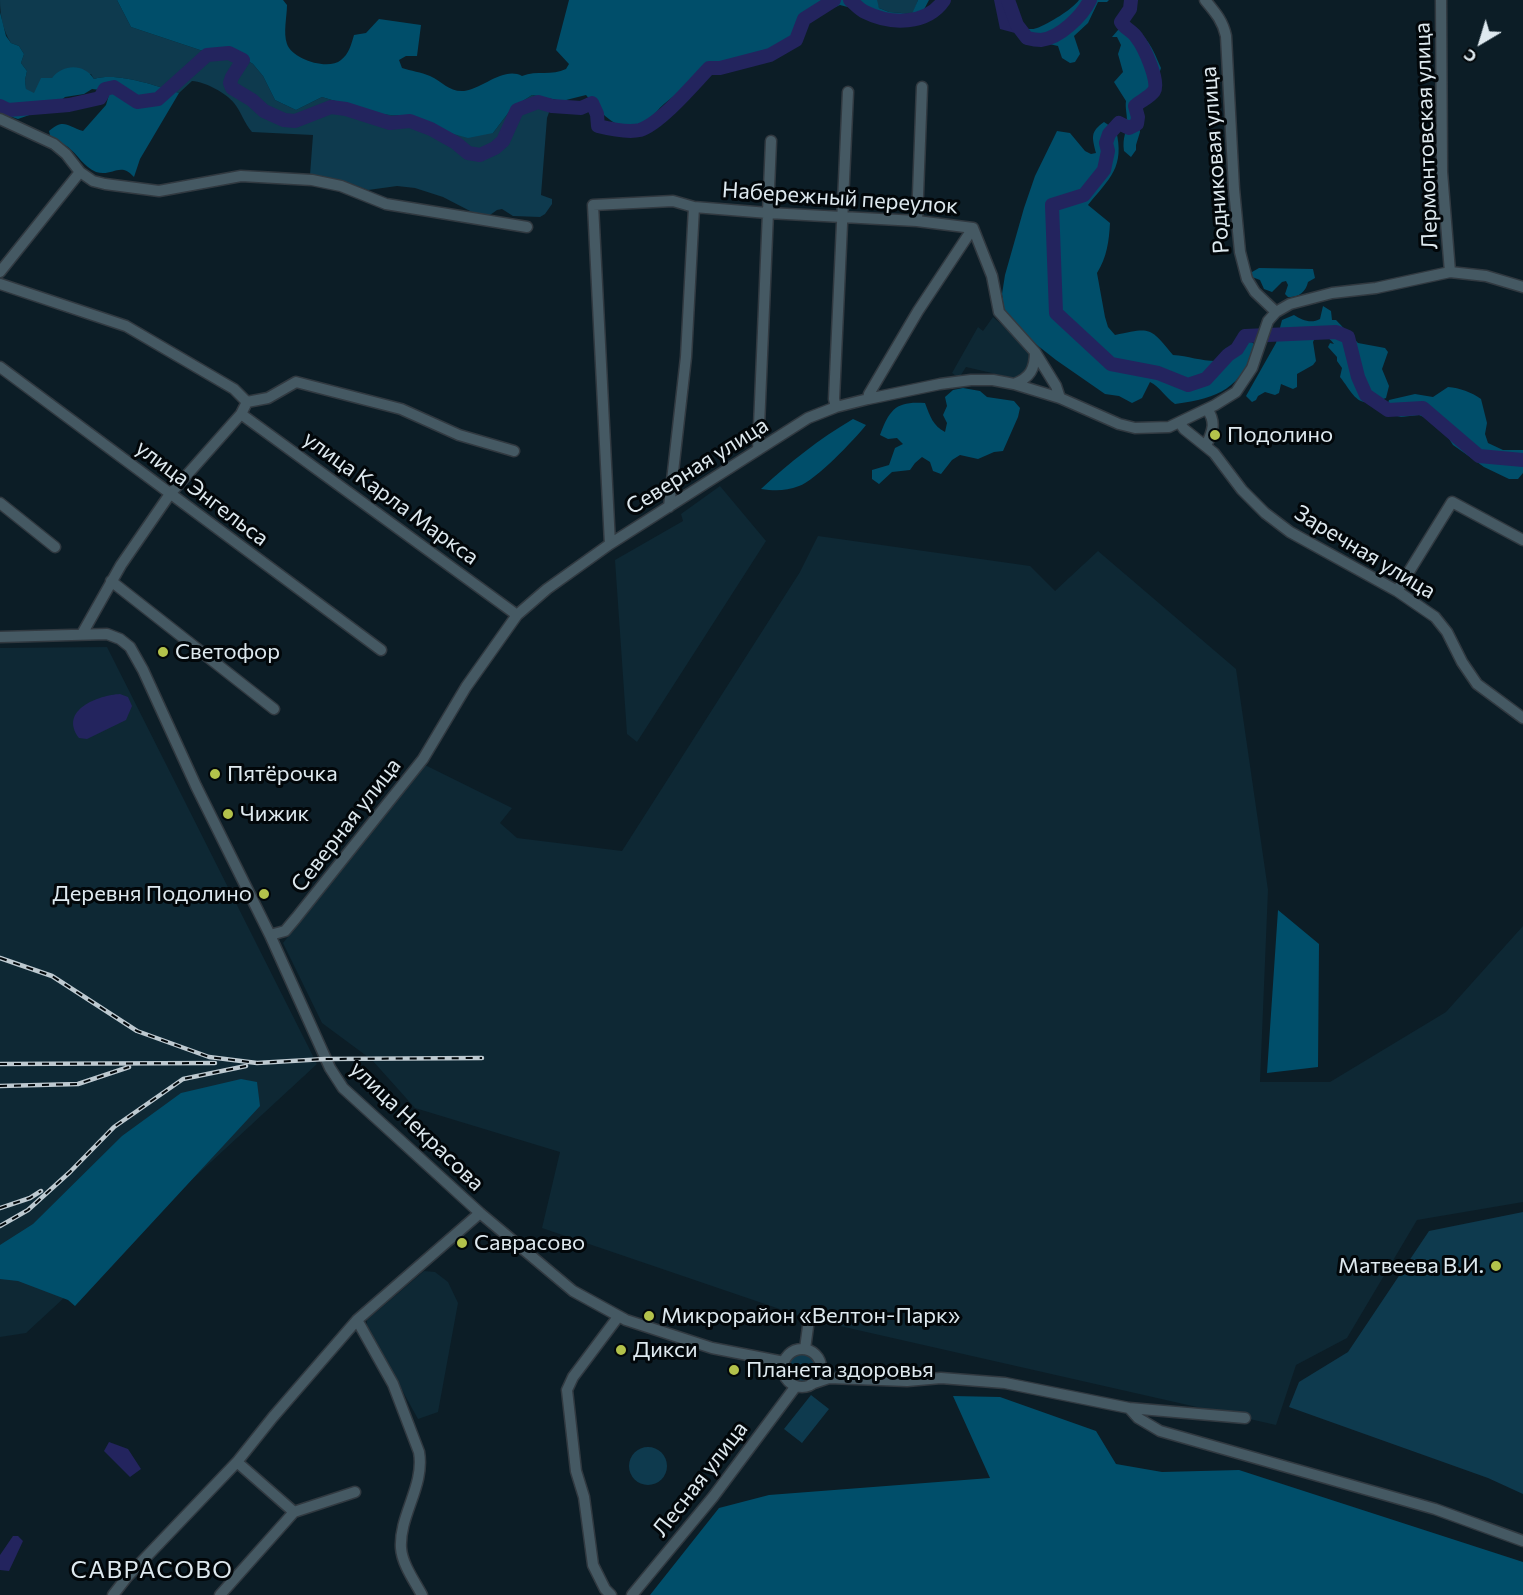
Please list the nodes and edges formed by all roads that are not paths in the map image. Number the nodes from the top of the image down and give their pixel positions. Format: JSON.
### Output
{"nodes":[{"id":1,"x":1205,"y":0,"type":"edge"},
{"id":2,"x":1441,"y":0,"type":"edge"},
{"id":3,"x":922,"y":87,"type":"dead end"},
{"id":4,"x":848,"y":92,"type":"dead end"},
{"id":5,"x":0,"y":119,"type":"edge"},
{"id":6,"x":771,"y":141,"type":"dead end"},
{"id":7,"x":80,"y":172,"type":"junction"},
{"id":8,"x":694,"y":207,"type":"junction"},
{"id":9,"x":768,"y":213,"type":"junction"},
{"id":10,"x":843,"y":216,"type":"junction"},
{"id":11,"x":916,"y":220,"type":"junction"},
{"id":12,"x":526,"y":227,"type":"dead end"},
{"id":13,"x":973,"y":228,"type":"junction"},
{"id":14,"x":0,"y":272,"type":"edge"},
{"id":15,"x":1450,"y":272,"type":"junction"},
{"id":16,"x":0,"y":284,"type":"edge"},
{"id":17,"x":1523,"y":287,"type":"edge"},
{"id":18,"x":1276,"y":312,"type":"junction"},
{"id":19,"x":1035,"y":352,"type":"junction"},
{"id":20,"x":0,"y":367,"type":"edge"},
{"id":21,"x":1014,"y":384,"type":"junction"},
{"id":22,"x":1060,"y":398,"type":"junction"},
{"id":23,"x":868,"y":399,"type":"junction"},
{"id":24,"x":247,"y":402,"type":"junction"},
{"id":25,"x":836,"y":407,"type":"junction"},
{"id":26,"x":1207,"y":409,"type":"junction"},
{"id":27,"x":241,"y":414,"type":"junction"},
{"id":28,"x":1180,"y":423,"type":"junction"},
{"id":29,"x":1206,"y":446,"type":"junction"},
{"id":30,"x":758,"y":450,"type":"junction"},
{"id":31,"x":514,"y":451,"type":"dead end"},
{"id":32,"x":170,"y":494,"type":"junction"},
{"id":33,"x":0,"y":503,"type":"edge"},
{"id":34,"x":669,"y":507,"type":"junction"},
{"id":35,"x":1523,"y":540,"type":"edge"},
{"id":36,"x":610,"y":544,"type":"junction"},
{"id":37,"x":55,"y":547,"type":"dead end"},
{"id":38,"x":111,"y":581,"type":"junction"},
{"id":39,"x":1396,"y":591,"type":"junction"},
{"id":40,"x":517,"y":615,"type":"junction"},
{"id":41,"x":82,"y":634,"type":"junction"},
{"id":42,"x":0,"y":637,"type":"edge"},
{"id":43,"x":381,"y":650,"type":"dead end"},
{"id":44,"x":274,"y":708,"type":"dead end"},
{"id":45,"x":1523,"y":718,"type":"edge"},
{"id":46,"x":270,"y":935,"type":"junction"},
{"id":47,"x":480,"y":1214,"type":"junction"},
{"id":48,"x":618,"y":1317,"type":"junction"},
{"id":49,"x":809,"y":1318,"type":"dead end"},
{"id":50,"x":357,"y":1320,"type":"junction"},
{"id":51,"x":805,"y":1349,"type":"junction"},
{"id":52,"x":784,"y":1362,"type":"junction"},
{"id":53,"x":820,"y":1364,"type":"junction"},
{"id":54,"x":847,"y":1378,"type":"junction"},
{"id":55,"x":811,"y":1384,"type":"junction"},
{"id":56,"x":796,"y":1386,"type":"junction"},
{"id":57,"x":1129,"y":1408,"type":"junction"},
{"id":58,"x":1245,"y":1418,"type":"dead end"},
{"id":59,"x":237,"y":1462,"type":"junction"},
{"id":60,"x":355,"y":1492,"type":"dead end"},
{"id":61,"x":294,"y":1512,"type":"junction"},
{"id":62,"x":1523,"y":1541,"type":"edge"},
{"id":63,"x":113,"y":1595,"type":"edge"},
{"id":64,"x":220,"y":1595,"type":"edge"},
{"id":65,"x":422,"y":1595,"type":"edge"},
{"id":66,"x":611,"y":1595,"type":"edge"},
{"id":67,"x":632,"y":1595,"type":"edge"}],
"edges":[{"from":1,"to":18,"type":"street","name":"Родниковая улица"},
{"from":2,"to":15,"type":"street","name":"Лермонтовская улица"},
{"from":3,"to":11,"type":"street"},
{"from":4,"to":10,"type":"street"},
{"from":5,"to":7,"type":"street"},
{"from":6,"to":9,"type":"street"},
{"from":7,"to":12,"type":"street"},
{"from":7,"to":14,"type":"street"},
{"from":8,"to":9,"type":"street","name":"Набережный переулок"},
{"from":8,"to":34,"type":"street"},
{"from":8,"to":36,"type":"street","name":"Набережный переулок"},
{"from":9,"to":10,"type":"street","name":"Набережный переулок"},
{"from":9,"to":30,"type":"street"},
{"from":10,"to":11,"type":"street","name":"Набережный переулок"},
{"from":10,"to":25,"type":"street"},
{"from":11,"to":13,"type":"street","name":"Набережный переулок"},
{"from":13,"to":19,"type":"street","name":"Набережный переулок"},
{"from":13,"to":23,"type":"street"},
{"from":15,"to":17,"type":"street","name":"Лермонтовская улица"},
{"from":15,"to":18,"type":"street","name":"Лермонтовская улица"},
{"from":16,"to":24,"type":"street"},
{"from":18,"to":26,"type":"street","name":"Северная улица"},
{"from":19,"to":21,"type":"street"},
{"from":19,"to":22,"type":"street","name":"Набережный переулок"},
{"from":20,"to":32,"type":"street","name":"улица Энгельса"},
{"from":21,"to":22,"type":"street","name":"Северная улица"},
{"from":21,"to":23,"type":"street","name":"Северная улица"},
{"from":22,"to":28,"type":"street","name":"Северная улица"},
{"from":23,"to":25,"type":"street","name":"Северная улица"},
{"from":24,"to":27,"type":"street"},
{"from":24,"to":31,"type":"street"},
{"from":25,"to":30,"type":"street","name":"Северная улица"},
{"from":26,"to":28,"type":"street","name":"Северная улица"},
{"from":26,"to":29,"type":"street"},
{"from":27,"to":32,"type":"street"},
{"from":27,"to":40,"type":"street","name":"улица Карла Маркса"},
{"from":28,"to":29,"type":"street","name":"Заречная улица"},
{"from":29,"to":39,"type":"street","name":"Заречная улица"},
{"from":30,"to":34,"type":"street","name":"Северная улица"},
{"from":32,"to":38,"type":"street"},
{"from":32,"to":43,"type":"street","name":"улица Энгельса"},
{"from":33,"to":37,"type":"street"},
{"from":34,"to":36,"type":"street","name":"Северная улица"},
{"from":35,"to":39,"type":"street"},
{"from":36,"to":40,"type":"street","name":"Северная улица"},
{"from":38,"to":41,"type":"street"},
{"from":38,"to":44,"type":"street"},
{"from":39,"to":45,"type":"street","name":"Заречная улица"},
{"from":40,"to":46,"type":"street","name":"Северная улица"},
{"from":41,"to":42,"type":"street","name":"улица Некрасова"},
{"from":41,"to":46,"type":"street","name":"улица Некрасова"},
{"from":46,"to":47,"type":"street","name":"улица Некрасова"},
{"from":47,"to":48,"type":"street","name":"улица Некрасова"},
{"from":47,"to":50,"type":"street"},
{"from":48,"to":52,"type":"street","name":"улица Некрасова"},
{"from":48,"to":66,"type":"street"},
{"from":49,"to":51,"type":"street"},
{"from":50,"to":59,"type":"street"},
{"from":50,"to":65,"type":"street"},
{"from":51,"to":52,"type":"street"},
{"from":51,"to":53,"type":"street"},
{"from":52,"to":56,"type":"street"},
{"from":53,"to":54,"type":"street"},
{"from":53,"to":55,"type":"street"},
{"from":54,"to":55,"type":"street"},
{"from":54,"to":57,"type":"street"},
{"from":55,"to":56,"type":"street"},
{"from":56,"to":67,"type":"street","name":"Лесная улица"},
{"from":57,"to":58,"type":"street"},
{"from":57,"to":62,"type":"street"},
{"from":59,"to":61,"type":"street"},
{"from":59,"to":63,"type":"street"},
{"from":60,"to":61,"type":"street"},
{"from":61,"to":64,"type":"street"}]}
